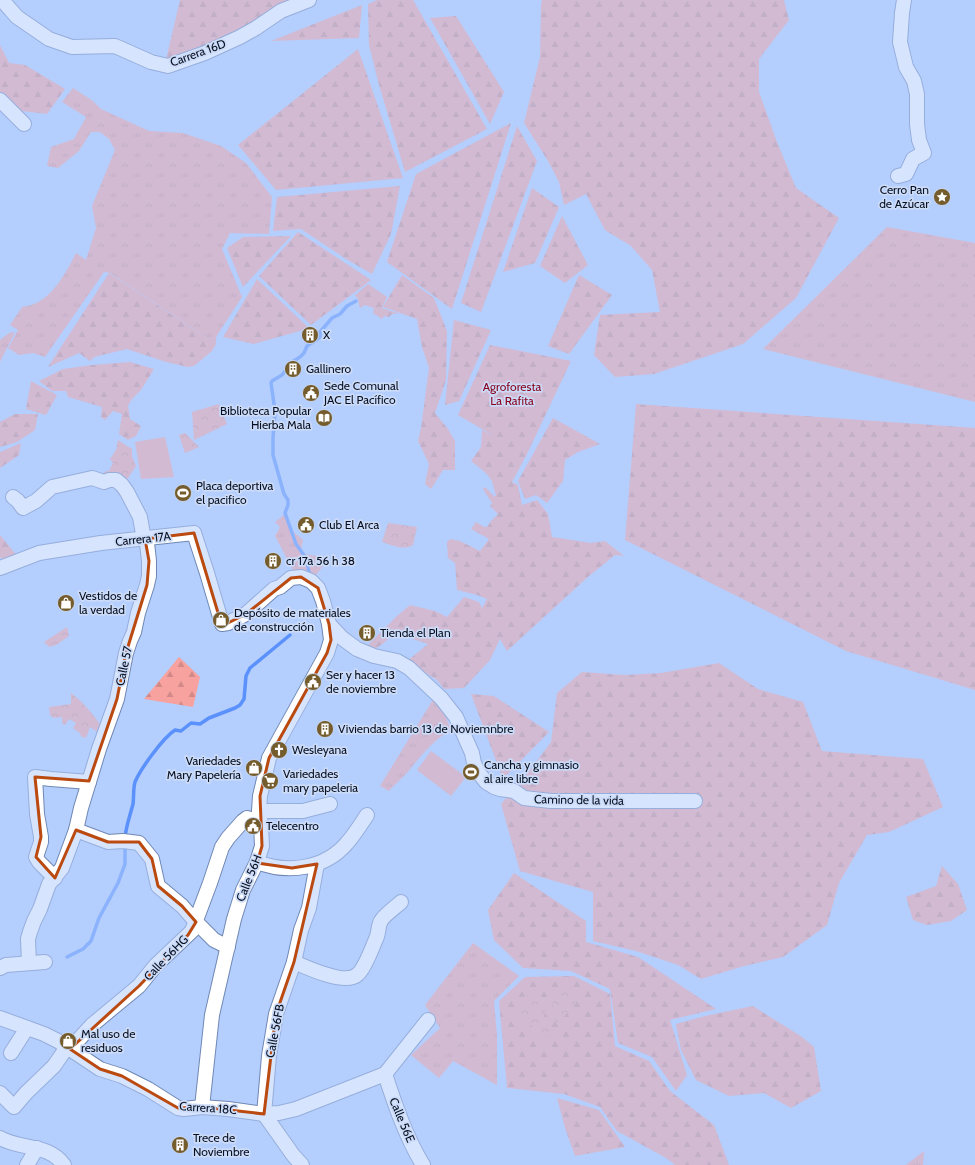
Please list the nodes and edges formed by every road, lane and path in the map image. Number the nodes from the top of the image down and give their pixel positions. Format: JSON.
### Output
{"nodes":[{"id":1,"x":2,"y":0,"type":"edge"},
{"id":2,"x":309,"y":0,"type":"edge"},
{"id":3,"x":904,"y":0,"type":"edge"},
{"id":4,"x":0,"y":100,"type":"edge"},
{"id":5,"x":24,"y":124,"type":"dead end"},
{"id":6,"x":898,"y":176,"type":"dead end"},
{"id":7,"x":13,"y":497,"type":"dead end"},
{"id":8,"x":145,"y":539,"type":"junction"},
{"id":9,"x":0,"y":568,"type":"edge"},
{"id":10,"x":222,"y":624,"type":"joint"},
{"id":11,"x":329,"y":624,"type":"junction"},
{"id":12,"x":89,"y":782,"type":"junction"},
{"id":13,"x":695,"y":801,"type":"dead end"},
{"id":14,"x":330,"y":804,"type":"dead end"},
{"id":15,"x":259,"y":810,"type":"junction"},
{"id":16,"x":367,"y":815,"type":"dead end"},
{"id":17,"x":261,"y":825,"type":"junction"},
{"id":18,"x":76,"y":830,"type":"junction"},
{"id":19,"x":257,"y":862,"type":"junction"},
{"id":20,"x":317,"y":864,"type":"junction"},
{"id":21,"x":55,"y":878,"type":"junction"},
{"id":22,"x":401,"y":902,"type":"dead end"},
{"id":23,"x":196,"y":922,"type":"junction"},
{"id":24,"x":228,"y":947,"type":"junction"},
{"id":25,"x":45,"y":962,"type":"dead end"},
{"id":26,"x":294,"y":962,"type":"junction"},
{"id":27,"x":29,"y":963,"type":"junction"},
{"id":28,"x":0,"y":968,"type":"edge"},
{"id":29,"x":0,"y":1018,"type":"edge"},
{"id":30,"x":428,"y":1020,"type":"dead end"},
{"id":31,"x":27,"y":1028,"type":"junction"},
{"id":32,"x":69,"y":1048,"type":"junction"},
{"id":33,"x":11,"y":1053,"type":"dead end"},
{"id":34,"x":385,"y":1074,"type":"junction"},
{"id":35,"x":0,"y":1093,"type":"edge"},
{"id":36,"x":202,"y":1107,"type":"junction"},
{"id":37,"x":264,"y":1114,"type":"junction"},
{"id":38,"x":0,"y":1138,"type":"edge"},
{"id":39,"x":37,"y":1148,"type":"junction"},
{"id":40,"x":27,"y":1165,"type":"edge"},
{"id":41,"x":64,"y":1165,"type":"edge"},
{"id":42,"x":302,"y":1165,"type":"edge"},
{"id":43,"x":423,"y":1165,"type":"edge"}],
"edges":[{"from":1,"to":2,"type":"street","name":"Carrera 16D"},
{"from":3,"to":6,"type":"street"},
{"from":4,"to":5,"type":"street"},
{"from":7,"to":8,"type":"street","name":"Calle 57"},
{"from":8,"to":9,"type":"street","name":"Carrera 17A"},
{"from":8,"to":10,"type":"street","name":"Carrera 17A"},
{"from":8,"to":12,"type":"street","name":"Calle 57"},
{"from":10,"to":11,"type":"street","name":"Calle 56H"},
{"from":11,"to":13,"type":"street","name":"Camino de la vida"},
{"from":11,"to":15,"type":"street","name":"Calle 56H"},
{"from":12,"to":18,"type":"street","name":"Calle 57"},
{"from":12,"to":21,"type":"street"},
{"from":14,"to":15,"type":"street"},
{"from":15,"to":17,"type":"street","name":"Calle 56H"},
{"from":16,"to":20,"type":"street"},
{"from":17,"to":19,"type":"street","name":"Calle 56H"},
{"from":17,"to":23,"type":"street","name":"Calle 56HG"},
{"from":18,"to":21,"type":"street","name":"Calle 57"},
{"from":18,"to":23,"type":"street"},
{"from":19,"to":20,"type":"street"},
{"from":19,"to":24,"type":"street","name":"Calle 56H"},
{"from":20,"to":26,"type":"street","name":"Calle 56FB"},
{"from":21,"to":27,"type":"street","name":"Calle 57"},
{"from":22,"to":26,"type":"street"},
{"from":23,"to":24,"type":"street"},
{"from":23,"to":32,"type":"street","name":"Calle 56HG"},
{"from":24,"to":36,"type":"street","name":"Calle 56H"},
{"from":25,"to":27,"type":"street"},
{"from":26,"to":37,"type":"street","name":"Calle 56FB"},
{"from":27,"to":28,"type":"street"},
{"from":29,"to":31,"type":"street","name":"Carrera 18C"},
{"from":30,"to":34,"type":"street"},
{"from":31,"to":32,"type":"street","name":"Carrera 18C"},
{"from":31,"to":33,"type":"street"},
{"from":32,"to":35,"type":"street","name":"Calle 56HG"},
{"from":32,"to":36,"type":"street","name":"Carrera 18C"},
{"from":34,"to":37,"type":"street","name":"Carrera 18C"},
{"from":34,"to":43,"type":"street","name":"Calle 56E"},
{"from":36,"to":37,"type":"street","name":"Carrera 18C"},
{"from":37,"to":42,"type":"street"},
{"from":38,"to":39,"type":"street"},
{"from":39,"to":40,"type":"street"},
{"from":39,"to":41,"type":"street"}]}
